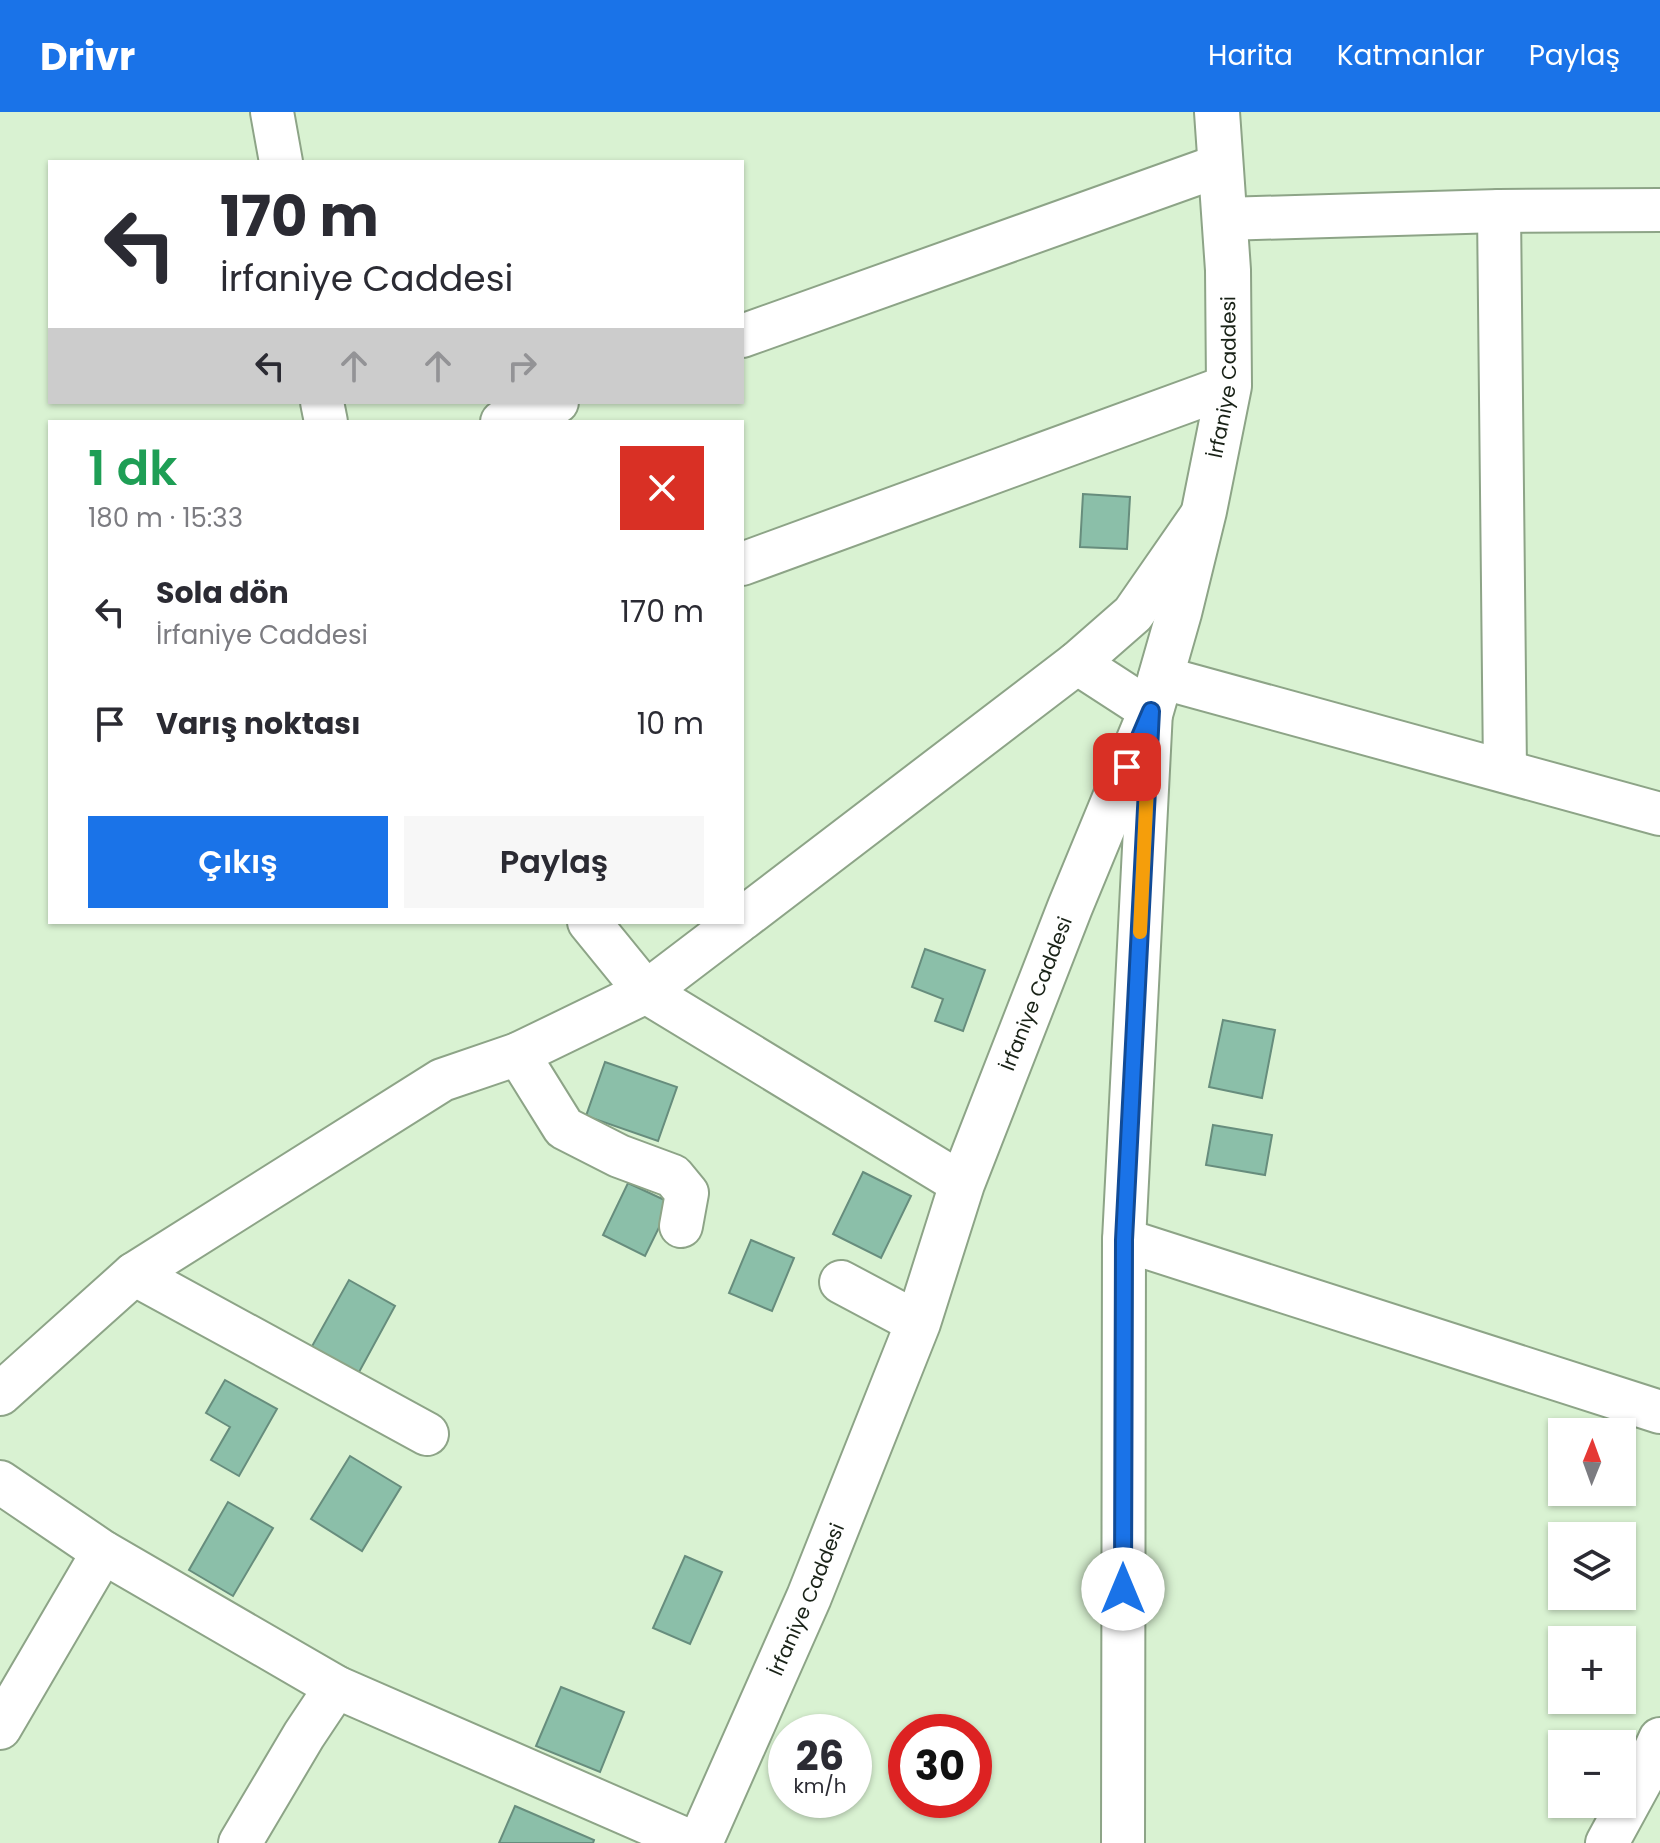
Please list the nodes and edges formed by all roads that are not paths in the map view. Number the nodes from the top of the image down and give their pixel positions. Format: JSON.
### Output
{"nodes":[{"id":1,"x":1217,"y":112,"type":"edge"},
{"id":2,"x":281,"y":114,"type":"edge"},
{"id":3,"x":281,"y":160,"type":"edge"},
{"id":4,"x":1221,"y":165,"type":"junction"},
{"id":5,"x":1660,"y":210,"type":"edge"},
{"id":6,"x":1499,"y":211,"type":"junction"},
{"id":7,"x":1224,"y":219,"type":"junction"},
{"id":8,"x":744,"y":335,"type":"edge"},
{"id":9,"x":1229,"y":386,"type":"junction"},
{"id":10,"x":552,"y":404,"type":"edge"},
{"id":11,"x":508,"y":420,"type":"edge"},
{"id":12,"x":1204,"y":511,"type":"junction"},
{"id":13,"x":744,"y":563,"type":"edge"},
{"id":14,"x":1077,"y":663,"type":"junction"},
{"id":15,"x":1156,"y":694,"type":"junction"},
{"id":16,"x":1505,"y":771,"type":"junction"},
{"id":17,"x":1660,"y":814,"type":"edge"},
{"id":18,"x":744,"y":917,"type":"edge"},
{"id":19,"x":591,"y":924,"type":"edge"},
{"id":20,"x":735,"y":924,"type":"edge"},
{"id":21,"x":646,"y":992,"type":"junction"},
{"id":22,"x":518,"y":1054,"type":"junction"},
{"id":23,"x":962,"y":1184,"type":"junction"},
{"id":24,"x":681,"y":1226,"type":"dead end"},
{"id":25,"x":1124,"y":1240,"type":"junction"},
{"id":26,"x":134,"y":1274,"type":"junction"},
{"id":27,"x":841,"y":1282,"type":"dead end"},
{"id":28,"x":918,"y":1323,"type":"junction"},
{"id":29,"x":0,"y":1394,"type":"edge"},
{"id":30,"x":1660,"y":1412,"type":"edge"},
{"id":31,"x":427,"y":1434,"type":"dead end"},
{"id":32,"x":0,"y":1482,"type":"edge"},
{"id":33,"x":103,"y":1552,"type":"junction"},
{"id":34,"x":336,"y":1687,"type":"junction"},
{"id":35,"x":0,"y":1728,"type":"edge"},
{"id":36,"x":1660,"y":1739,"type":"edge"},
{"id":37,"x":240,"y":1843,"type":"edge"},
{"id":38,"x":694,"y":1843,"type":"edge"},
{"id":39,"x":700,"y":1843,"type":"edge"},
{"id":40,"x":1123,"y":1843,"type":"edge"},
{"id":41,"x":1607,"y":1843,"type":"edge"}],
"edges":[{"from":1,"to":4,"type":"main road","name":"İrfaniye Caddesi"},
{"from":2,"to":3,"type":"street"},
{"from":4,"to":7,"type":"main road","name":"İrfaniye Caddesi"},
{"from":4,"to":8,"type":"street"},
{"from":5,"to":6,"type":"street"},
{"from":6,"to":7,"type":"street"},
{"from":6,"to":16,"type":"street"},
{"from":7,"to":9,"type":"main road","name":"İrfaniye Caddesi"},
{"from":9,"to":12,"type":"main road","name":"İrfaniye Caddesi"},
{"from":9,"to":13,"type":"street"},
{"from":10,"to":11,"type":"street"},
{"from":12,"to":14,"type":"street"},
{"from":12,"to":15,"type":"main road","name":"İrfaniye Caddesi"},
{"from":14,"to":15,"type":"street"},
{"from":14,"to":18,"type":"street"},
{"from":15,"to":16,"type":"street"},
{"from":15,"to":23,"type":"main road","name":"İrfaniye Caddesi"},
{"from":15,"to":25,"type":"street"},
{"from":16,"to":17,"type":"street"},
{"from":19,"to":21,"type":"street"},
{"from":20,"to":21,"type":"street"},
{"from":21,"to":22,"type":"street"},
{"from":21,"to":23,"type":"street"},
{"from":22,"to":24,"type":"street"},
{"from":22,"to":26,"type":"street"},
{"from":23,"to":28,"type":"main road","name":"İrfaniye Caddesi"},
{"from":25,"to":30,"type":"street"},
{"from":25,"to":40,"type":"street"},
{"from":26,"to":29,"type":"street"},
{"from":26,"to":31,"type":"street"},
{"from":27,"to":28,"type":"street"},
{"from":28,"to":39,"type":"main road","name":"İrfaniye Caddesi"},
{"from":32,"to":33,"type":"street"},
{"from":33,"to":34,"type":"street"},
{"from":33,"to":35,"type":"street"},
{"from":34,"to":37,"type":"street"},
{"from":34,"to":38,"type":"street"},
{"from":36,"to":41,"type":"street"}]}
